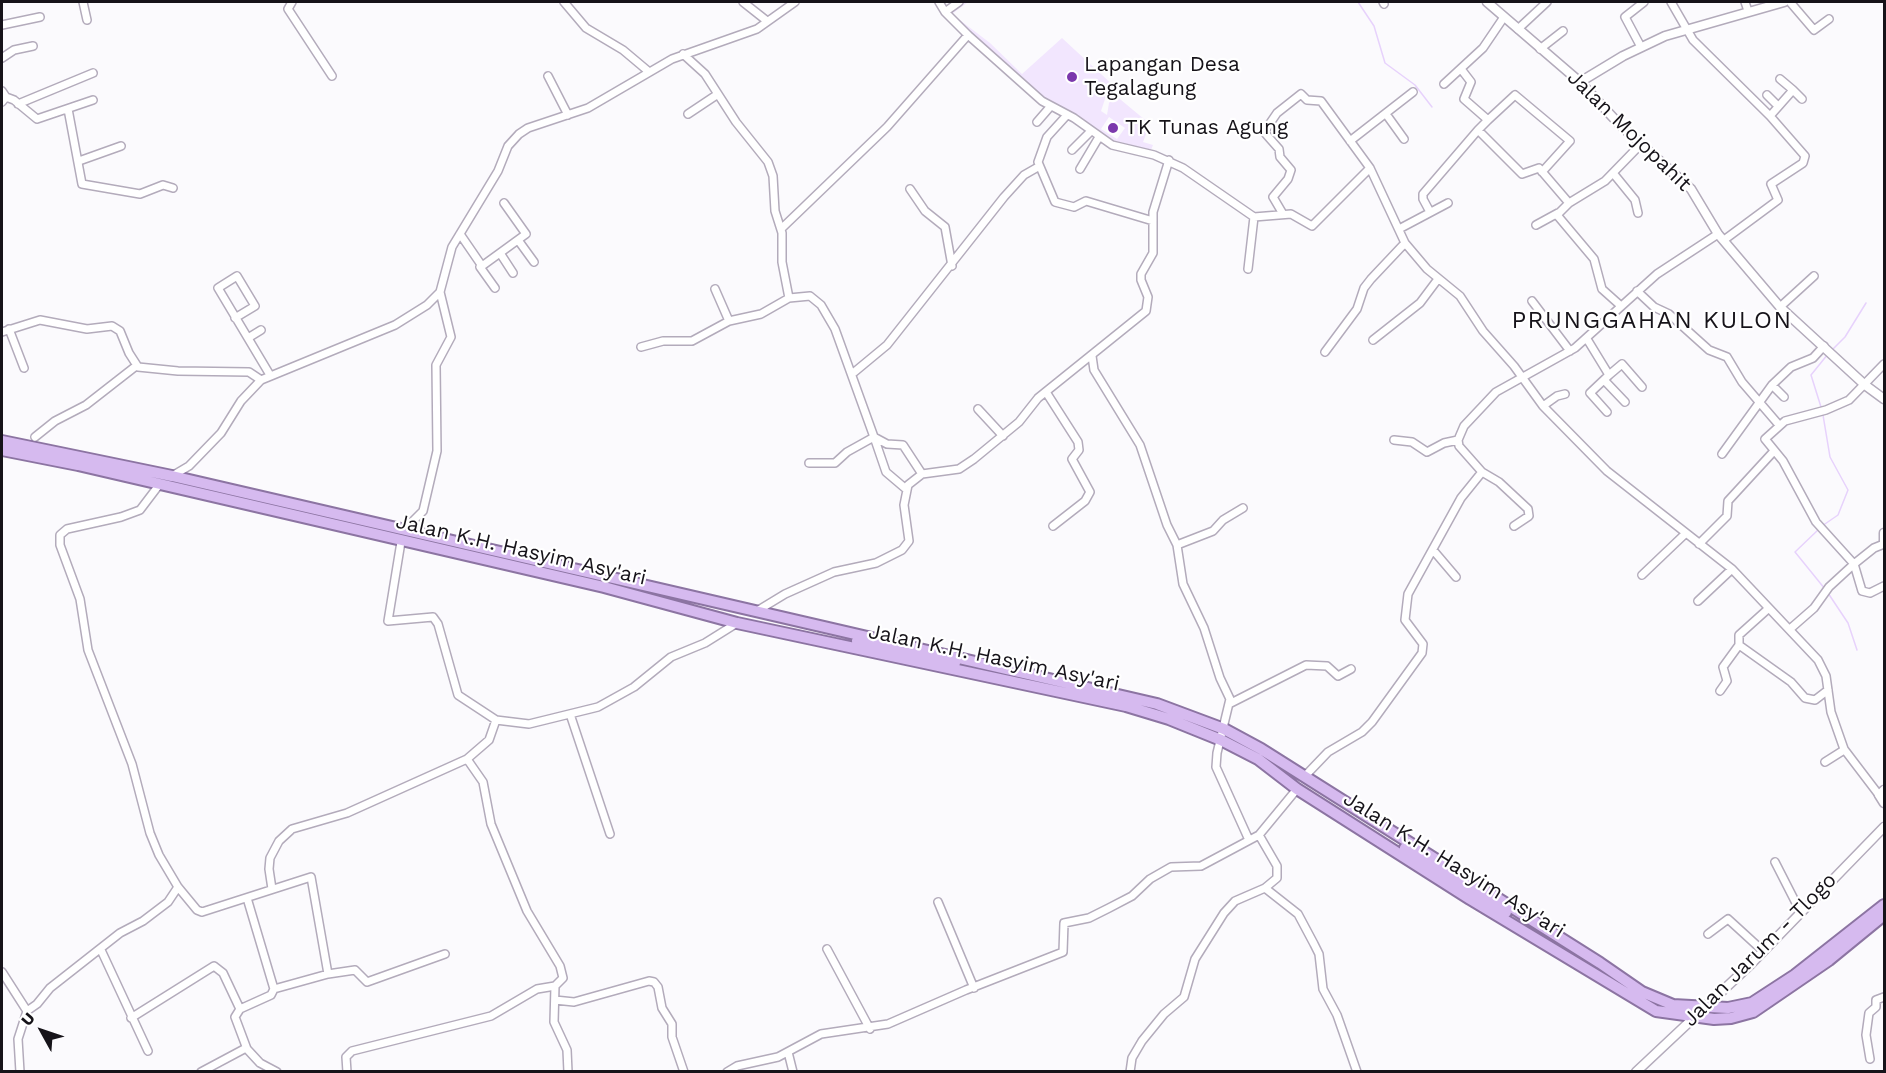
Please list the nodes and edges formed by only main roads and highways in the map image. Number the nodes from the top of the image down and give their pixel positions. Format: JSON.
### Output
{"nodes":[{"id":1,"x":2,"y":441,"type":"edge"},
{"id":2,"x":2,"y":450,"type":"edge"},
{"id":3,"x":256,"y":495,"type":"junction"},
{"id":4,"x":329,"y":512,"type":"junction"},
{"id":5,"x":310,"y":521,"type":"junction"},
{"id":6,"x":396,"y":541,"type":"junction"},
{"id":7,"x":837,"y":629,"type":"junction"},
{"id":8,"x":913,"y":646,"type":"junction"},
{"id":9,"x":888,"y":656,"type":"junction"},
{"id":10,"x":972,"y":674,"type":"junction"},
{"id":11,"x":1222,"y":734,"type":"junction"},
{"id":12,"x":1401,"y":837,"type":"junction"},
{"id":13,"x":1439,"y":879,"type":"junction"},
{"id":14,"x":1468,"y":879,"type":"junction"},
{"id":15,"x":1884,"y":905,"type":"edge"},
{"id":16,"x":1884,"y":915,"type":"edge"},
{"id":17,"x":1513,"y":926,"type":"junction"}],
"edges":[{"from":1,"to":3,"type":"highway","name":"Jalan K.H. Hasyim Asy'ari"},
{"from":2,"to":5,"type":"highway","name":"Jalan K.H. Hasyim Asy'ari"},
{"from":3,"to":4,"type":"highway","name":"Jalan K.H. Hasyim Asy'ari"},
{"from":3,"to":5,"type":"highway"},
{"from":4,"to":6,"type":"highway"},
{"from":4,"to":7,"type":"highway","name":"Jalan K.H. Hasyim Asy'ari"},
{"from":5,"to":6,"type":"highway","name":"Jalan K.H. Hasyim Asy'ari"},
{"from":6,"to":9,"type":"highway","name":"Jalan K.H. Hasyim Asy'ari"},
{"from":7,"to":8,"type":"highway","name":"Jalan K.H. Hasyim Asy'ari"},
{"from":7,"to":9,"type":"highway"},
{"from":8,"to":10,"type":"highway"},
{"from":8,"to":11,"type":"highway","name":"Jalan K.H. Hasyim Asy'ari"},
{"from":9,"to":10,"type":"highway","name":"Jalan K.H. Hasyim Asy'ari"},
{"from":10,"to":11,"type":"highway","name":"Jalan K.H. Hasyim Asy'ari"},
{"from":11,"to":12,"type":"highway","name":"Jalan K.H. Hasyim Asy'ari"},
{"from":11,"to":13,"type":"highway","name":"Jalan K.H. Hasyim Asy'ari"},
{"from":12,"to":13,"type":"highway"},
{"from":12,"to":14,"type":"highway","name":"Jalan K.H. Hasyim Asy'ari"},
{"from":13,"to":17,"type":"highway","name":"Jalan K.H. Hasyim Asy'ari"},
{"from":14,"to":15,"type":"highway","name":"Jalan K.H. Hasyim Asy'ari"},
{"from":14,"to":17,"type":"highway"},
{"from":16,"to":17,"type":"highway","name":"Jalan K.H. Hasyim Asy'ari"}]}
